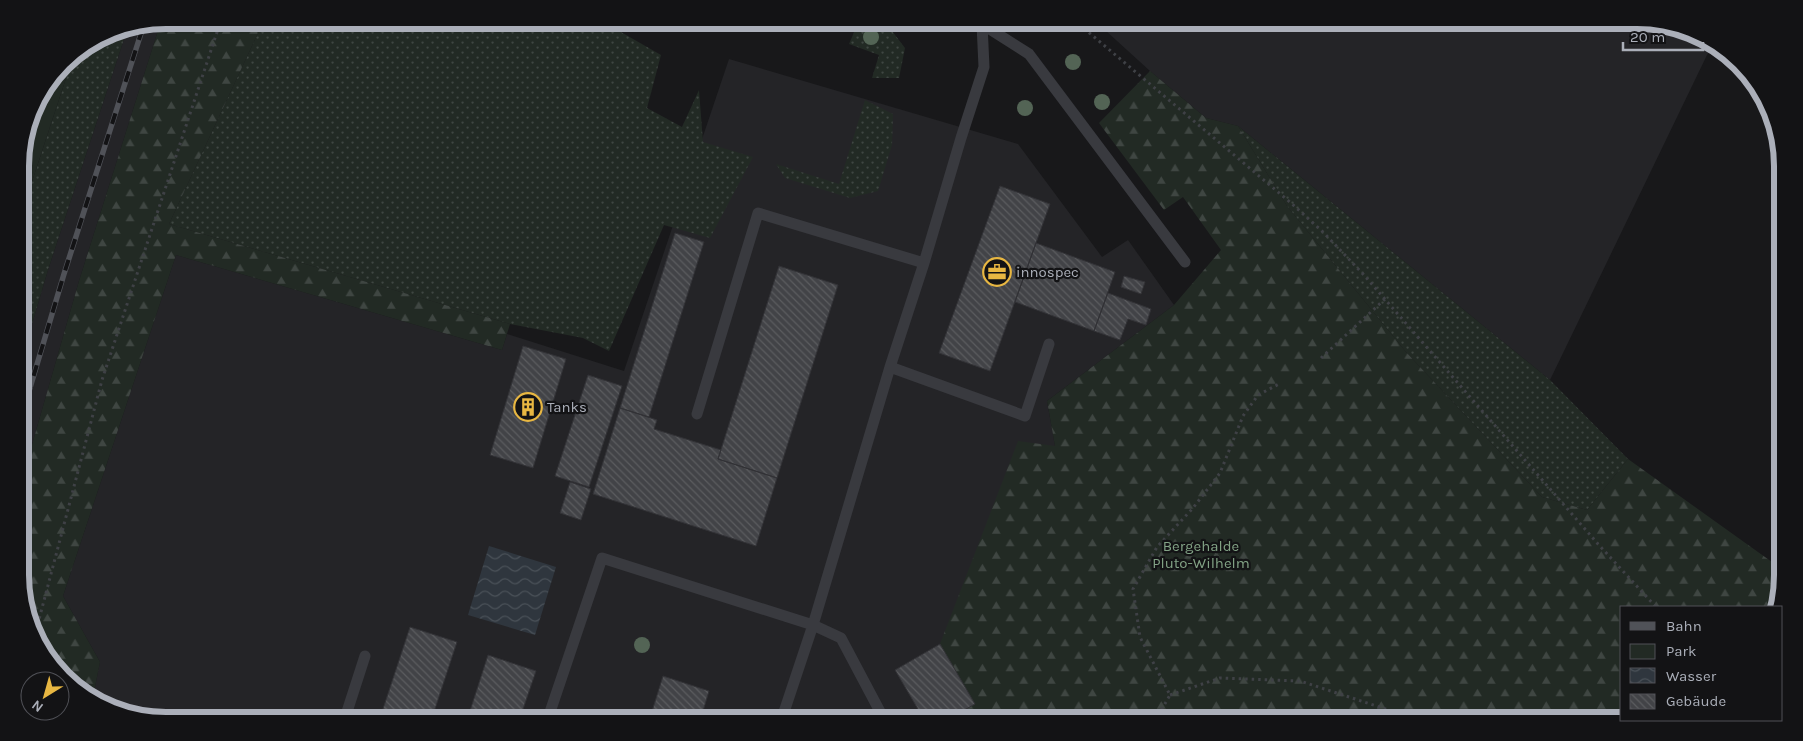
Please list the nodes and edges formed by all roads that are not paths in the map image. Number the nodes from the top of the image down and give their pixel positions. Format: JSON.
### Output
{"nodes":[{"id":1,"x":981,"y":29,"type":"edge"},
{"id":2,"x":992,"y":29,"type":"edge"},
{"id":3,"x":1185,"y":262,"type":"dead end"},
{"id":4,"x":924,"y":263,"type":"junction"},
{"id":5,"x":1049,"y":344,"type":"dead end"},
{"id":6,"x":890,"y":367,"type":"junction"},
{"id":7,"x":697,"y":414,"type":"dead end"},
{"id":8,"x":813,"y":625,"type":"junction"},
{"id":9,"x":365,"y":656,"type":"dead end"},
{"id":10,"x":347,"y":712,"type":"edge"},
{"id":11,"x":550,"y":712,"type":"edge"},
{"id":12,"x":784,"y":712,"type":"edge"},
{"id":13,"x":880,"y":712,"type":"edge"}],
"edges":[{"from":1,"to":4,"type":"lane"},
{"from":2,"to":3,"type":"lane"},
{"from":4,"to":6,"type":"lane"},
{"from":4,"to":7,"type":"lane"},
{"from":5,"to":6,"type":"lane"},
{"from":6,"to":8,"type":"lane"},
{"from":8,"to":11,"type":"lane"},
{"from":8,"to":12,"type":"lane"},
{"from":8,"to":13,"type":"lane"},
{"from":9,"to":10,"type":"lane"}]}
